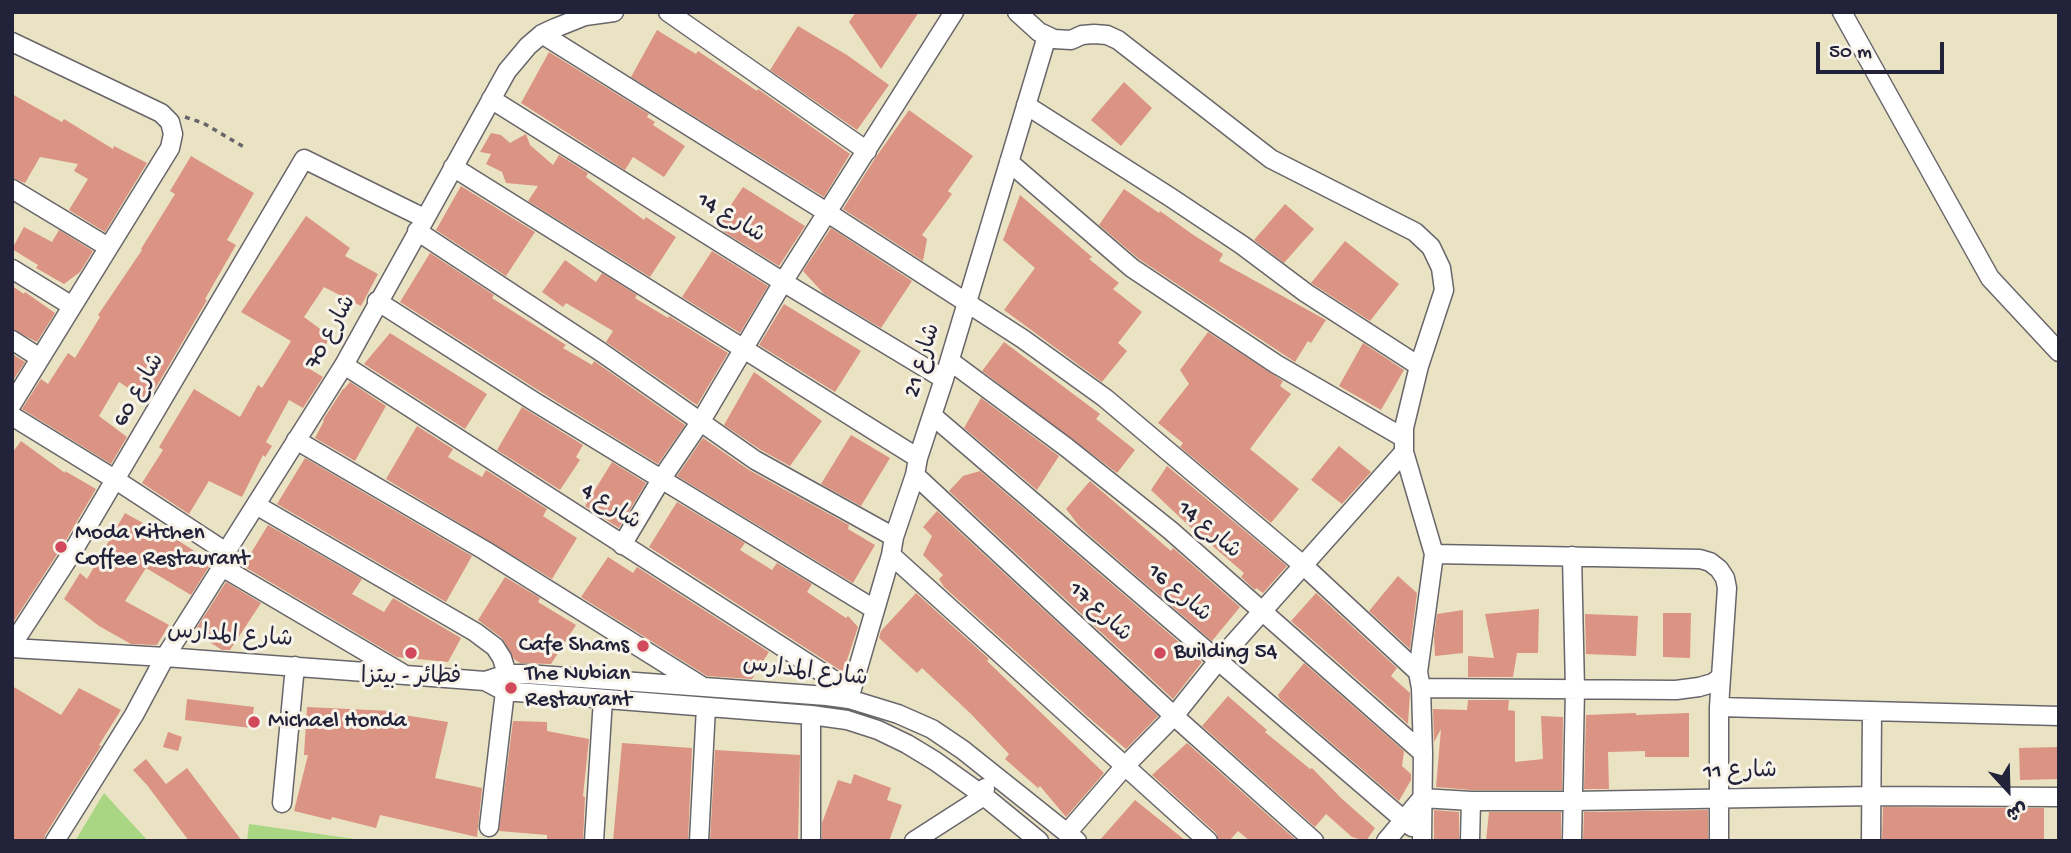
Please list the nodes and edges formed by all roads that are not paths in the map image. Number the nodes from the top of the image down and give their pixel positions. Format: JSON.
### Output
{"nodes":[{"id":1,"x":614,"y":12,"type":"edge"},
{"id":2,"x":668,"y":12,"type":"edge"},
{"id":3,"x":954,"y":12,"type":"edge"},
{"id":4,"x":1017,"y":12,"type":"edge"},
{"id":5,"x":1842,"y":12,"type":"edge"},
{"id":6,"x":542,"y":34,"type":"junction"},
{"id":7,"x":1047,"y":36,"type":"junction"},
{"id":8,"x":14,"y":48,"type":"edge"},
{"id":9,"x":491,"y":99,"type":"junction"},
{"id":10,"x":1026,"y":105,"type":"junction"},
{"id":11,"x":867,"y":151,"type":"junction"},
{"id":12,"x":1009,"y":162,"type":"junction"},
{"id":13,"x":453,"y":167,"type":"junction"},
{"id":14,"x":12,"y":189,"type":"edge"},
{"id":15,"x":828,"y":213,"type":"junction"},
{"id":16,"x":421,"y":225,"type":"junction"},
{"id":17,"x":108,"y":247,"type":"junction"},
{"id":18,"x":12,"y":269,"type":"edge"},
{"id":19,"x":783,"y":282,"type":"junction"},
{"id":20,"x":377,"y":302,"type":"junction"},
{"id":21,"x":967,"y":303,"type":"junction"},
{"id":22,"x":72,"y":306,"type":"junction"},
{"id":23,"x":12,"y":340,"type":"edge"},
{"id":24,"x":744,"y":349,"type":"junction"},
{"id":25,"x":2059,"y":352,"type":"edge"},
{"id":26,"x":40,"y":358,"type":"junction"},
{"id":27,"x":950,"y":361,"type":"junction"},
{"id":28,"x":344,"y":365,"type":"junction"},
{"id":29,"x":1419,"y":366,"type":"junction"},
{"id":30,"x":944,"y":379,"type":"junction"},
{"id":31,"x":12,"y":404,"type":"edge"},
{"id":32,"x":12,"y":416,"type":"edge"},
{"id":33,"x":933,"y":416,"type":"junction"},
{"id":34,"x":701,"y":421,"type":"junction"},
{"id":35,"x":296,"y":440,"type":"junction"},
{"id":36,"x":1404,"y":445,"type":"junction"},
{"id":37,"x":917,"y":467,"type":"junction"},
{"id":38,"x":662,"y":478,"type":"junction"},
{"id":39,"x":116,"y":480,"type":"junction"},
{"id":40,"x":256,"y":505,"type":"junction"},
{"id":41,"x":622,"y":545,"type":"junction"},
{"id":42,"x":892,"y":546,"type":"junction"},
{"id":43,"x":1434,"y":554,"type":"junction"},
{"id":44,"x":1572,"y":556,"type":"junction"},
{"id":45,"x":224,"y":559,"type":"junction"},
{"id":46,"x":1304,"y":566,"type":"junction"},
{"id":47,"x":874,"y":609,"type":"junction"},
{"id":48,"x":1262,"y":613,"type":"junction"},
{"id":49,"x":12,"y":647,"type":"edge"},
{"id":50,"x":165,"y":657,"type":"junction"},
{"id":51,"x":1218,"y":661,"type":"junction"},
{"id":52,"x":295,"y":666,"type":"junction"},
{"id":53,"x":405,"y":674,"type":"junction"},
{"id":54,"x":1721,"y":677,"type":"junction"},
{"id":55,"x":1420,"y":680,"type":"junction"},
{"id":56,"x":505,"y":682,"type":"junction"},
{"id":57,"x":703,"y":687,"type":"junction"},
{"id":58,"x":1575,"y":689,"type":"junction"},
{"id":59,"x":850,"y":695,"type":"junction"},
{"id":60,"x":603,"y":699,"type":"junction"},
{"id":61,"x":706,"y":707,"type":"junction"},
{"id":62,"x":1719,"y":707,"type":"junction"},
{"id":63,"x":1872,"y":711,"type":"junction"},
{"id":64,"x":811,"y":715,"type":"junction"},
{"id":65,"x":1174,"y":716,"type":"junction"},
{"id":66,"x":2059,"y":716,"type":"edge"},
{"id":67,"x":1423,"y":754,"type":"junction"},
{"id":68,"x":1125,"y":766,"type":"junction"},
{"id":69,"x":988,"y":770,"type":"junction"},
{"id":70,"x":984,"y":796,"type":"junction"},
{"id":71,"x":1872,"y":796,"type":"junction"},
{"id":72,"x":2059,"y":797,"type":"edge"},
{"id":73,"x":1718,"y":798,"type":"junction"},
{"id":74,"x":1422,"y":799,"type":"junction"},
{"id":75,"x":1471,"y":801,"type":"junction"},
{"id":76,"x":1573,"y":802,"type":"junction"},
{"id":77,"x":282,"y":803,"type":"dead end"},
{"id":78,"x":1404,"y":820,"type":"junction"},
{"id":79,"x":489,"y":827,"type":"dead end"},
{"id":80,"x":1072,"y":837,"type":"edge"},
{"id":81,"x":1422,"y":838,"type":"edge"},
{"id":82,"x":55,"y":841,"type":"edge"},
{"id":83,"x":594,"y":841,"type":"edge"},
{"id":84,"x":699,"y":841,"type":"edge"},
{"id":85,"x":811,"y":841,"type":"edge"},
{"id":86,"x":914,"y":841,"type":"edge"},
{"id":87,"x":1039,"y":841,"type":"edge"},
{"id":88,"x":1208,"y":841,"type":"edge"},
{"id":89,"x":1314,"y":841,"type":"edge"},
{"id":90,"x":1386,"y":841,"type":"edge"},
{"id":91,"x":1470,"y":841,"type":"edge"},
{"id":92,"x":1572,"y":841,"type":"edge"},
{"id":93,"x":1719,"y":841,"type":"edge"},
{"id":94,"x":1871,"y":841,"type":"edge"}],
"edges":[{"from":1,"to":6,"type":"street"},
{"from":2,"to":11,"type":"street"},
{"from":3,"to":11,"type":"street"},
{"from":4,"to":7,"type":"street"},
{"from":5,"to":25,"type":"street"},
{"from":6,"to":9,"type":"street","name":"شارع 70"},
{"from":6,"to":15,"type":"street"},
{"from":7,"to":10,"type":"street","name":"شارع 21"},
{"from":7,"to":29,"type":"street"},
{"from":8,"to":17,"type":"street"},
{"from":9,"to":13,"type":"street","name":"شارع 70"},
{"from":9,"to":19,"type":"street","name":"شارع 14"},
{"from":10,"to":12,"type":"street","name":"شارع 21"},
{"from":10,"to":29,"type":"street"},
{"from":11,"to":15,"type":"street"},
{"from":12,"to":21,"type":"street","name":"شارع 21"},
{"from":12,"to":36,"type":"street"},
{"from":13,"to":16,"type":"street","name":"شارع 70"},
{"from":13,"to":24,"type":"street","name":"شارع 17"},
{"from":14,"to":17,"type":"street"},
{"from":15,"to":19,"type":"street"},
{"from":15,"to":21,"type":"street"},
{"from":16,"to":20,"type":"street","name":"شارع 70"},
{"from":16,"to":34,"type":"street"},
{"from":16,"to":39,"type":"street","name":"شارع 60"},
{"from":17,"to":22,"type":"street"},
{"from":18,"to":22,"type":"street"},
{"from":19,"to":24,"type":"street"},
{"from":19,"to":30,"type":"street","name":"شارع 14"},
{"from":20,"to":28,"type":"street","name":"شارع 70"},
{"from":20,"to":38,"type":"street"},
{"from":21,"to":27,"type":"street","name":"شارع 21"},
{"from":21,"to":46,"type":"street"},
{"from":22,"to":26,"type":"street"},
{"from":23,"to":26,"type":"street"},
{"from":24,"to":34,"type":"street"},
{"from":24,"to":37,"type":"street","name":"شارع 17"},
{"from":26,"to":31,"type":"street"},
{"from":27,"to":30,"type":"street","name":"شارع 21"},
{"from":27,"to":48,"type":"street","name":"شارع 14"},
{"from":28,"to":35,"type":"street","name":"شارع 70"},
{"from":28,"to":41,"type":"street","name":"شارع 4"},
{"from":29,"to":36,"type":"street"},
{"from":30,"to":33,"type":"street","name":"شارع 21"},
{"from":32,"to":39,"type":"street"},
{"from":33,"to":37,"type":"street","name":"شارع 21"},
{"from":33,"to":51,"type":"street","name":"شارع 16"},
{"from":34,"to":38,"type":"street"},
{"from":34,"to":42,"type":"street"},
{"from":35,"to":40,"type":"street","name":"شارع 70"},
{"from":35,"to":57,"type":"street"},
{"from":36,"to":43,"type":"street"},
{"from":36,"to":46,"type":"street"},
{"from":37,"to":42,"type":"street","name":"شارع 21"},
{"from":37,"to":65,"type":"street","name":"شارع 17"},
{"from":38,"to":41,"type":"street"},
{"from":38,"to":47,"type":"street"},
{"from":39,"to":45,"type":"street"},
{"from":39,"to":49,"type":"street","name":"شارع 60"},
{"from":40,"to":45,"type":"street","name":"شارع 70"},
{"from":40,"to":56,"type":"street"},
{"from":41,"to":59,"type":"street","name":"شارع 4"},
{"from":42,"to":47,"type":"street","name":"شارع 21"},
{"from":42,"to":68,"type":"street"},
{"from":43,"to":44,"type":"street"},
{"from":43,"to":55,"type":"street"},
{"from":44,"to":54,"type":"street"},
{"from":44,"to":58,"type":"street"},
{"from":45,"to":50,"type":"street","name":"شارع 70"},
{"from":45,"to":53,"type":"street"},
{"from":46,"to":48,"type":"street"},
{"from":46,"to":55,"type":"street"},
{"from":47,"to":59,"type":"street","name":"شارع 21"},
{"from":48,"to":51,"type":"street"},
{"from":48,"to":67,"type":"street","name":"شارع 14"},
{"from":49,"to":50,"type":"street","name":"شارع المدارس"},
{"from":50,"to":52,"type":"street","name":"شارع المدارس"},
{"from":50,"to":82,"type":"street","name":"شارع 70"},
{"from":51,"to":65,"type":"street"},
{"from":51,"to":78,"type":"street","name":"شارع 16"},
{"from":52,"to":53,"type":"street","name":"شارع المدارس"},
{"from":52,"to":77,"type":"street"},
{"from":53,"to":56,"type":"street","name":"شارع المدارس"},
{"from":54,"to":58,"type":"street"},
{"from":54,"to":62,"type":"street"},
{"from":55,"to":58,"type":"street"},
{"from":55,"to":67,"type":"street"},
{"from":56,"to":57,"type":"street","name":"شارع المدارس"},
{"from":56,"to":60,"type":"street","name":"شارع المدارس"},
{"from":56,"to":79,"type":"street"},
{"from":57,"to":59,"type":"street","name":"شارع المدارس"},
{"from":58,"to":76,"type":"street"},
{"from":59,"to":69,"type":"street","name":"شارع المدارس"},
{"from":60,"to":61,"type":"street","name":"شارع المدارس"},
{"from":60,"to":83,"type":"street"},
{"from":61,"to":64,"type":"street","name":"شارع المدارس"},
{"from":61,"to":84,"type":"street"},
{"from":62,"to":63,"type":"street"},
{"from":62,"to":73,"type":"street"},
{"from":63,"to":66,"type":"street"},
{"from":63,"to":71,"type":"street"},
{"from":64,"to":70,"type":"street","name":"شارع المدارس"},
{"from":64,"to":85,"type":"street"},
{"from":65,"to":68,"type":"street"},
{"from":65,"to":89,"type":"street","name":"شارع 17"},
{"from":67,"to":74,"type":"street"},
{"from":68,"to":80,"type":"street"},
{"from":68,"to":88,"type":"street"},
{"from":69,"to":70,"type":"street"},
{"from":69,"to":80,"type":"street","name":"شارع المدارس"},
{"from":70,"to":86,"type":"street"},
{"from":70,"to":87,"type":"street","name":"شارع المدارس"},
{"from":71,"to":72,"type":"street","name":"شارع 11"},
{"from":71,"to":73,"type":"street","name":"شارع 11"},
{"from":71,"to":94,"type":"street"},
{"from":73,"to":76,"type":"street","name":"شارع 11"},
{"from":73,"to":93,"type":"street"},
{"from":74,"to":75,"type":"street","name":"شارع 11"},
{"from":74,"to":78,"type":"street"},
{"from":74,"to":81,"type":"street"},
{"from":75,"to":76,"type":"street","name":"شارع 11"},
{"from":75,"to":91,"type":"street"},
{"from":76,"to":92,"type":"street"},
{"from":78,"to":81,"type":"street","name":"شارع 16"},
{"from":78,"to":90,"type":"street"}]}
